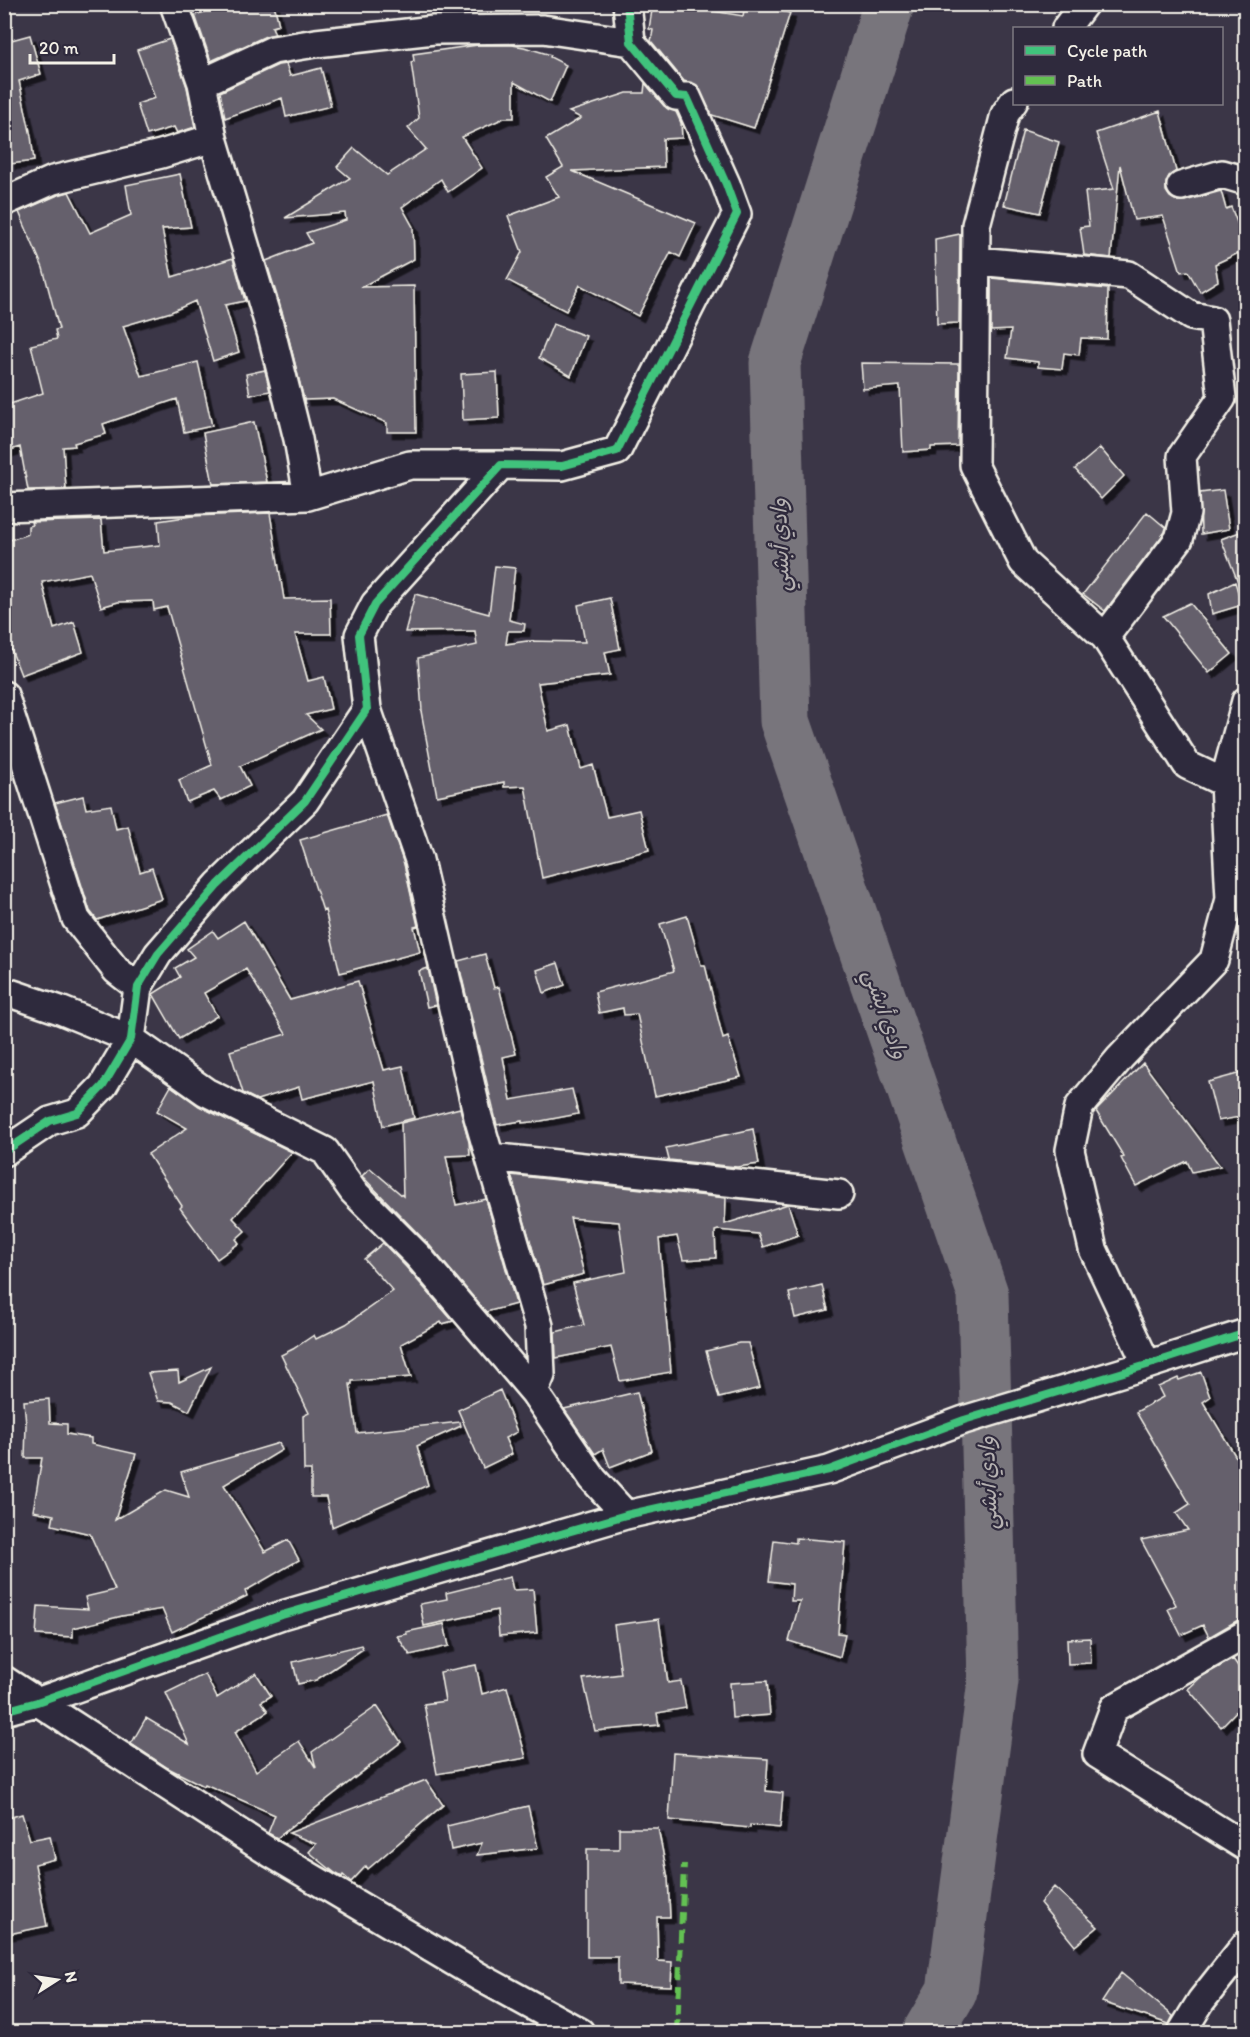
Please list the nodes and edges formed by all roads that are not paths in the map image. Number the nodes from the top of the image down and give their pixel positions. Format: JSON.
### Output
{"nodes":[{"id":1,"x":174,"y":4,"type":"edge"},
{"id":2,"x":627,"y":4,"type":"edge"},
{"id":3,"x":1084,"y":4,"type":"edge"},
{"id":4,"x":1067,"y":27,"type":"edge"},
{"id":5,"x":631,"y":42,"type":"junction"},
{"id":6,"x":202,"y":83,"type":"junction"},
{"id":7,"x":1013,"y":102,"type":"edge"},
{"id":8,"x":213,"y":138,"type":"junction"},
{"id":9,"x":1245,"y":181,"type":"edge"},
{"id":10,"x":1181,"y":186,"type":"dead end"},
{"id":11,"x":4,"y":201,"type":"edge"},
{"id":12,"x":977,"y":261,"type":"junction"},
{"id":13,"x":501,"y":465,"type":"junction"},
{"id":14,"x":308,"y":496,"type":"junction"},
{"id":15,"x":4,"y":507,"type":"edge"},
{"id":16,"x":1105,"y":637,"type":"junction"},
{"id":17,"x":4,"y":695,"type":"edge"},
{"id":18,"x":1245,"y":701,"type":"edge"},
{"id":19,"x":367,"y":709,"type":"junction"},
{"id":20,"x":1235,"y":788,"type":"edge"},
{"id":21,"x":138,"y":987,"type":"junction"},
{"id":22,"x":4,"y":991,"type":"edge"},
{"id":23,"x":131,"y":1039,"type":"junction"},
{"id":24,"x":4,"y":1152,"type":"edge"},
{"id":25,"x":490,"y":1157,"type":"junction"},
{"id":26,"x":839,"y":1194,"type":"dead end"},
{"id":27,"x":1245,"y":1333,"type":"edge"},
{"id":28,"x":1147,"y":1365,"type":"junction"},
{"id":29,"x":534,"y":1392,"type":"junction"},
{"id":30,"x":626,"y":1515,"type":"junction"},
{"id":31,"x":1245,"y":1634,"type":"edge"},
{"id":32,"x":4,"y":1680,"type":"edge"},
{"id":33,"x":37,"y":1702,"type":"junction"},
{"id":34,"x":4,"y":1711,"type":"edge"},
{"id":35,"x":1245,"y":1847,"type":"edge"},
{"id":36,"x":1245,"y":1944,"type":"edge"},
{"id":37,"x":580,"y":2032,"type":"edge"},
{"id":38,"x":1182,"y":2032,"type":"edge"}],
"edges":[{"from":1,"to":6,"type":"street"},
{"from":2,"to":5,"type":"street"},
{"from":3,"to":4,"type":"street"},
{"from":5,"to":6,"type":"street"},
{"from":5,"to":13,"type":"street"},
{"from":6,"to":8,"type":"street"},
{"from":7,"to":12,"type":"street"},
{"from":8,"to":11,"type":"street"},
{"from":8,"to":14,"type":"street"},
{"from":9,"to":10,"type":"street"},
{"from":12,"to":16,"type":"street"},
{"from":12,"to":16,"type":"street"},
{"from":13,"to":14,"type":"street"},
{"from":13,"to":19,"type":"street"},
{"from":14,"to":15,"type":"street"},
{"from":16,"to":20,"type":"street"},
{"from":17,"to":21,"type":"street"},
{"from":18,"to":20,"type":"street"},
{"from":19,"to":21,"type":"street"},
{"from":19,"to":25,"type":"street"},
{"from":20,"to":28,"type":"street"},
{"from":21,"to":23,"type":"street"},
{"from":22,"to":23,"type":"street"},
{"from":23,"to":24,"type":"street"},
{"from":23,"to":29,"type":"street"},
{"from":25,"to":26,"type":"street"},
{"from":25,"to":29,"type":"street"},
{"from":27,"to":28,"type":"street"},
{"from":28,"to":30,"type":"street"},
{"from":29,"to":30,"type":"street"},
{"from":30,"to":33,"type":"street"},
{"from":31,"to":35,"type":"street"},
{"from":32,"to":33,"type":"street"},
{"from":33,"to":34,"type":"street"},
{"from":33,"to":37,"type":"street"},
{"from":36,"to":38,"type":"street"}]}
